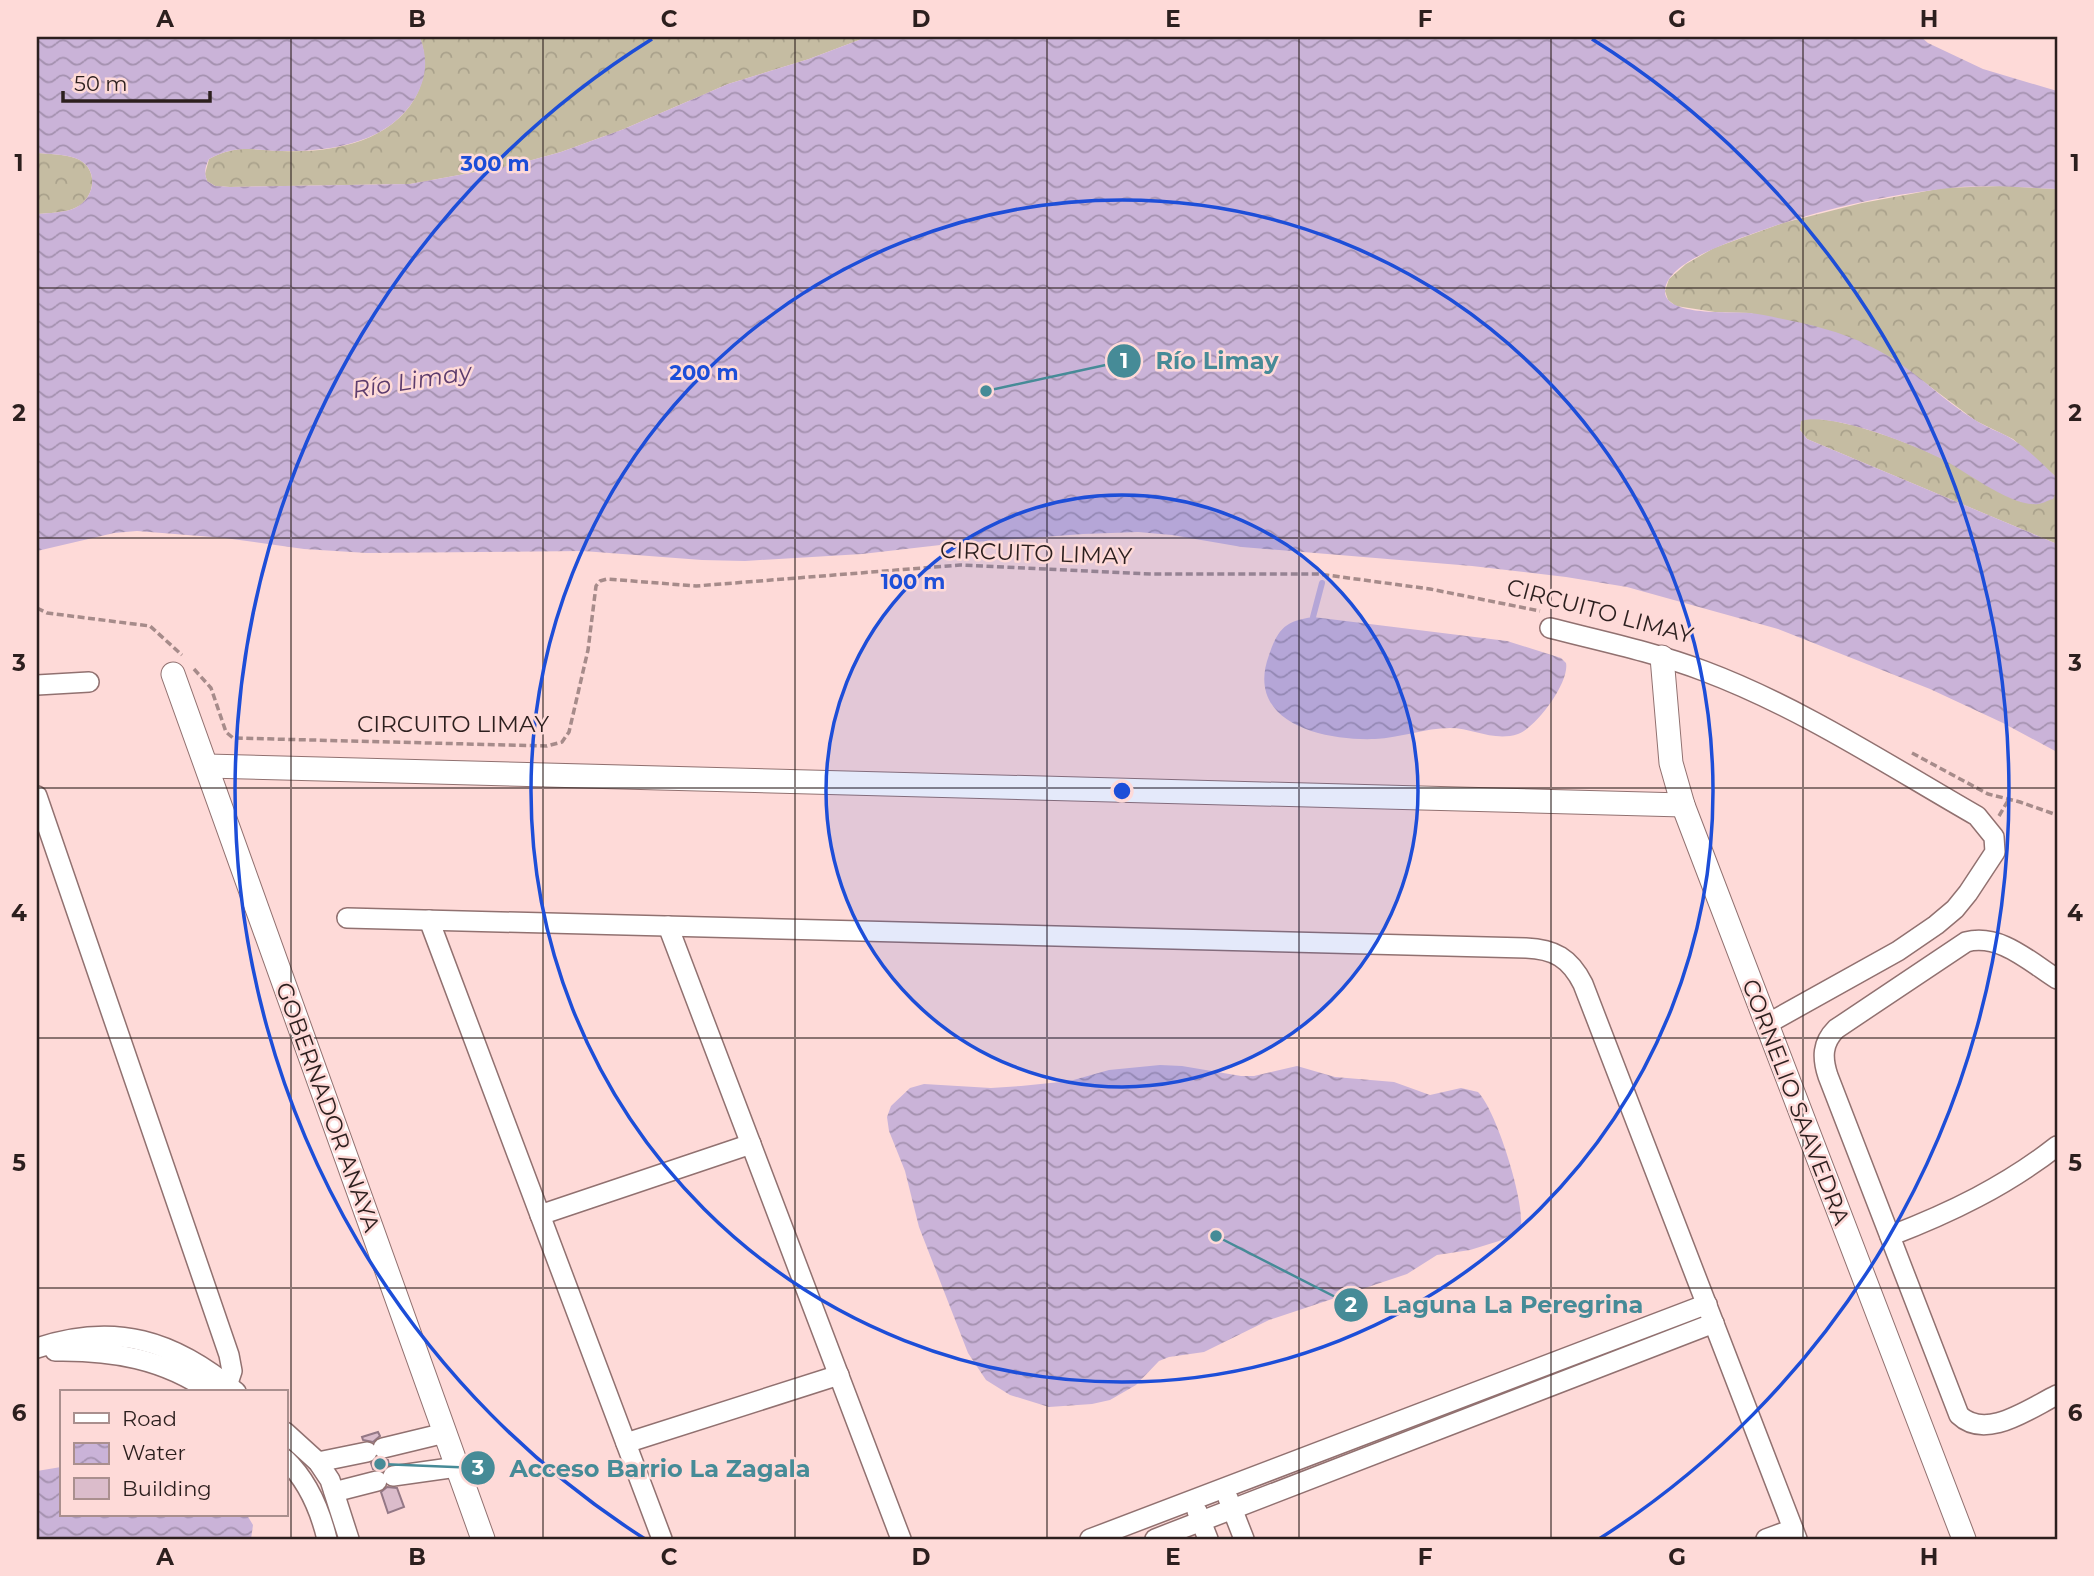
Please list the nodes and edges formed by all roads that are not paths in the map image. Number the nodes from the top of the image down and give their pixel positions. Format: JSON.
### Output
{"nodes":[{"id":1,"x":1548,"y":620,"type":"road end"},
{"id":2,"x":1662,"y":657,"type":"junction"},
{"id":3,"x":173,"y":674,"type":"dead end"},
{"id":4,"x":89,"y":682,"type":"dead end"},
{"id":5,"x":37,"y":685,"type":"edge"},
{"id":6,"x":207,"y":766,"type":"junction"},
{"id":7,"x":37,"y":796,"type":"edge"},
{"id":8,"x":1683,"y":805,"type":"junction"},
{"id":9,"x":347,"y":918,"type":"dead end"},
{"id":10,"x":429,"y":920,"type":"junction"},
{"id":11,"x":668,"y":926,"type":"junction"},
{"id":12,"x":2057,"y":979,"type":"edge"},
{"id":13,"x":1766,"y":1024,"type":"junction"},
{"id":14,"x":751,"y":1144,"type":"junction"},
{"id":15,"x":2057,"y":1146,"type":"edge"},
{"id":16,"x":540,"y":1215,"type":"junction"},
{"id":17,"x":1889,"y":1236,"type":"junction"},
{"id":18,"x":1706,"y":1304,"type":"junction"},
{"id":19,"x":1714,"y":1323,"type":"junction"},
{"id":20,"x":37,"y":1350,"type":"edge"},
{"id":21,"x":839,"y":1375,"type":"junction"},
{"id":22,"x":222,"y":1390,"type":"edge"},
{"id":23,"x":225,"y":1390,"type":"edge"},
{"id":24,"x":2057,"y":1395,"type":"edge"},
{"id":25,"x":445,"y":1433,"type":"junction"},
{"id":26,"x":287,"y":1434,"type":"edge"},
{"id":27,"x":626,"y":1443,"type":"junction"},
{"id":28,"x":287,"y":1460,"type":"edge"},
{"id":29,"x":318,"y":1462,"type":"junction"},
{"id":30,"x":457,"y":1467,"type":"junction"},
{"id":31,"x":1224,"y":1488,"type":"junction"},
{"id":32,"x":334,"y":1492,"type":"junction"},
{"id":33,"x":1193,"y":1500,"type":"junction"},
{"id":34,"x":1232,"y":1509,"type":"junction"},
{"id":35,"x":1205,"y":1530,"type":"edge"},
{"id":36,"x":1795,"y":1534,"type":"edge"},
{"id":37,"x":327,"y":1539,"type":"edge"},
{"id":38,"x":349,"y":1539,"type":"edge"},
{"id":39,"x":483,"y":1539,"type":"edge"},
{"id":40,"x":662,"y":1539,"type":"edge"},
{"id":41,"x":901,"y":1539,"type":"edge"},
{"id":42,"x":1090,"y":1539,"type":"edge"},
{"id":43,"x":1154,"y":1539,"type":"edge"},
{"id":44,"x":1244,"y":1539,"type":"edge"},
{"id":45,"x":1766,"y":1539,"type":"edge"},
{"id":46,"x":1964,"y":1539,"type":"edge"}],
"edges":[{"from":1,"to":2,"type":"street"},
{"from":2,"to":8,"type":"street","name":"CORNELIO SAAVEDRA"},
{"from":2,"to":13,"type":"street"},
{"from":3,"to":6,"type":"street","name":"GOBERNADOR ANAYA"},
{"from":4,"to":5,"type":"street"},
{"from":6,"to":8,"type":"street"},
{"from":6,"to":25,"type":"street","name":"GOBERNADOR ANAYA"},
{"from":7,"to":23,"type":"street"},
{"from":8,"to":13,"type":"street","name":"CORNELIO SAAVEDRA"},
{"from":9,"to":10,"type":"street"},
{"from":10,"to":11,"type":"street"},
{"from":10,"to":16,"type":"street"},
{"from":11,"to":14,"type":"street"},
{"from":11,"to":18,"type":"street"},
{"from":12,"to":17,"type":"street"},
{"from":13,"to":46,"type":"street","name":"CORNELIO SAAVEDRA"},
{"from":14,"to":16,"type":"street"},
{"from":14,"to":21,"type":"street"},
{"from":15,"to":17,"type":"street"},
{"from":16,"to":27,"type":"street"},
{"from":17,"to":24,"type":"street"},
{"from":18,"to":19,"type":"street"},
{"from":18,"to":31,"type":"street"},
{"from":19,"to":34,"type":"street"},
{"from":19,"to":36,"type":"street"},
{"from":20,"to":22,"type":"street"},
{"from":21,"to":27,"type":"street"},
{"from":21,"to":41,"type":"street"},
{"from":25,"to":29,"type":"street"},
{"from":25,"to":30,"type":"street","name":"GOBERNADOR ANAYA"},
{"from":26,"to":29,"type":"street"},
{"from":27,"to":40,"type":"street"},
{"from":28,"to":37,"type":"street"},
{"from":29,"to":32,"type":"street"},
{"from":30,"to":32,"type":"street"},
{"from":30,"to":39,"type":"street","name":"GOBERNADOR ANAYA"},
{"from":31,"to":33,"type":"street"},
{"from":31,"to":34,"type":"street"},
{"from":32,"to":38,"type":"street"},
{"from":33,"to":35,"type":"street"},
{"from":33,"to":42,"type":"street"},
{"from":34,"to":35,"type":"street"},
{"from":34,"to":44,"type":"street"},
{"from":35,"to":43,"type":"street"},
{"from":36,"to":45,"type":"street"}]}
